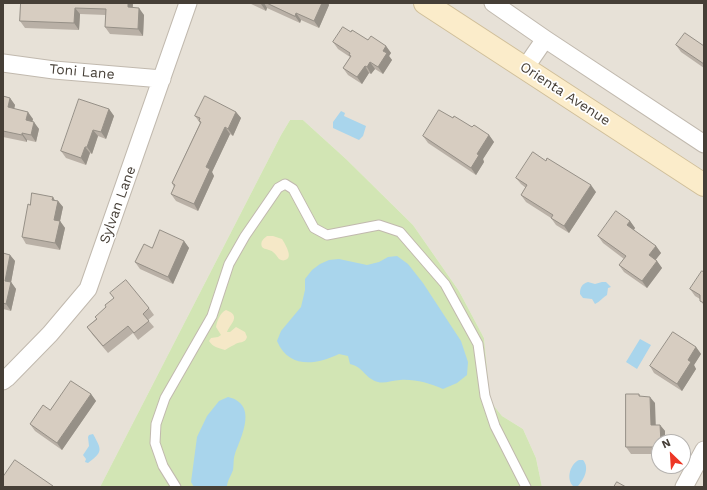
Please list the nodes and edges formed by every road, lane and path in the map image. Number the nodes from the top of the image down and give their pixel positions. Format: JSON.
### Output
{"nodes":[{"id":1,"x":188,"y":3,"type":"edge"},
{"id":2,"x":426,"y":3,"type":"edge"},
{"id":3,"x":493,"y":3,"type":"edge"},
{"id":4,"x":545,"y":39,"type":"junction"},
{"id":5,"x":3,"y":63,"type":"edge"},
{"id":6,"x":525,"y":68,"type":"junction"},
{"id":7,"x":162,"y":79,"type":"junction"},
{"id":8,"x":704,"y":144,"type":"edge"},
{"id":9,"x":704,"y":186,"type":"edge"},
{"id":10,"x":3,"y":381,"type":"edge"},
{"id":11,"x":704,"y":450,"type":"edge"},
{"id":12,"x":176,"y":487,"type":"edge"},
{"id":13,"x":526,"y":487,"type":"edge"},
{"id":14,"x":684,"y":487,"type":"edge"}],
"edges":[{"from":1,"to":7,"type":"street","name":"Sylvan Lane"},
{"from":2,"to":6,"type":"street","name":"Orienta Avenue"},
{"from":3,"to":4,"type":"street"},
{"from":4,"to":6,"type":"street"},
{"from":4,"to":8,"type":"street"},
{"from":5,"to":7,"type":"street","name":"Toni Lane"},
{"from":6,"to":9,"type":"street","name":"Orienta Avenue"},
{"from":7,"to":10,"type":"street","name":"Sylvan Lane"},
{"from":11,"to":14,"type":"street"},
{"from":12,"to":13,"type":"lane"}]}
